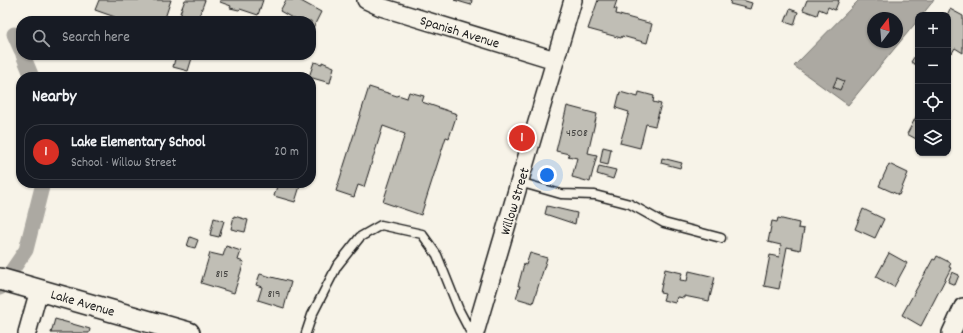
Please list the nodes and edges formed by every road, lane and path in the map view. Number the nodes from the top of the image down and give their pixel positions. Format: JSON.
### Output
{"nodes":[{"id":1,"x":366,"y":0,"type":"edge"},
{"id":2,"x":573,"y":0,"type":"edge"},
{"id":3,"x":555,"y":60,"type":"junction"},
{"id":4,"x":519,"y":182,"type":"junction"},
{"id":5,"x":721,"y":238,"type":"dead end"},
{"id":6,"x":0,"y":279,"type":"edge"},
{"id":7,"x":39,"y":290,"type":"junction"},
{"id":8,"x":963,"y":307,"type":"edge"},
{"id":9,"x":178,"y":331,"type":"edge"},
{"id":10,"x":27,"y":333,"type":"edge"},
{"id":11,"x":306,"y":333,"type":"edge"},
{"id":12,"x":470,"y":333,"type":"edge"},
{"id":13,"x":474,"y":333,"type":"edge"},
{"id":14,"x":951,"y":333,"type":"edge"}],
"edges":[{"from":1,"to":3,"type":"street","name":"Spanish Avenue"},
{"from":2,"to":3,"type":"street","name":"Willow Street"},
{"from":3,"to":4,"type":"street","name":"Willow Street"},
{"from":4,"to":5,"type":"lane"},
{"from":4,"to":13,"type":"street","name":"Willow Street"},
{"from":6,"to":7,"type":"street","name":"Lake Avenue"},
{"from":7,"to":9,"type":"street","name":"Lake Avenue"},
{"from":7,"to":10,"type":"street"},
{"from":8,"to":14,"type":"street"},
{"from":11,"to":12,"type":"lane"}]}
